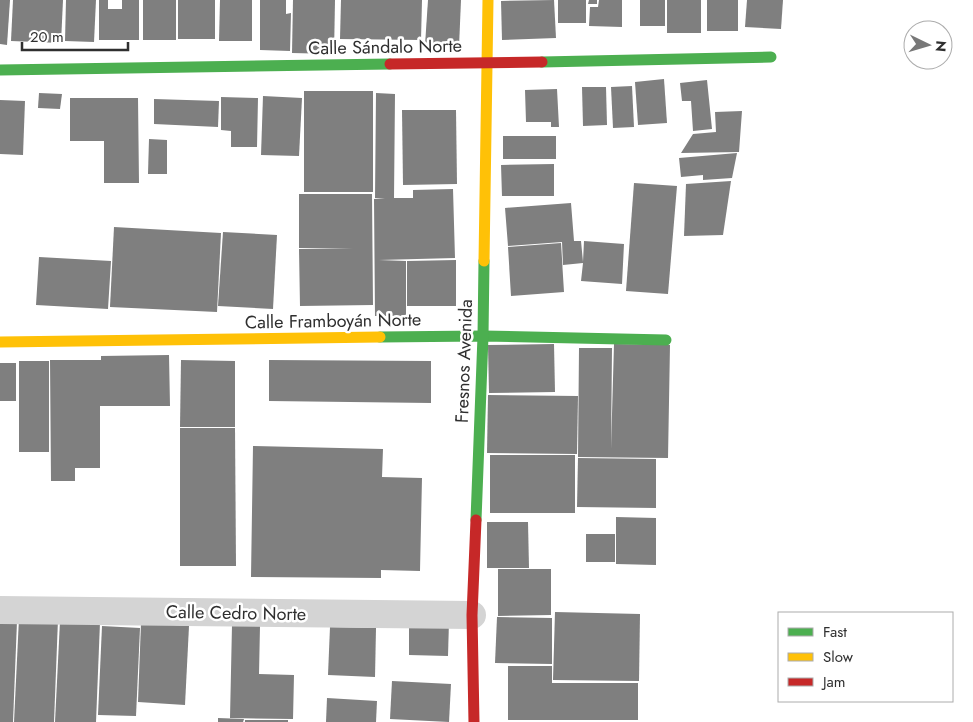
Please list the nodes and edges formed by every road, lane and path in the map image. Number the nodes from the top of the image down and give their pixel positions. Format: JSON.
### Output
{"nodes":[{"id":1,"x":488,"y":0,"type":"edge"},
{"id":2,"x":771,"y":57,"type":"dead end"},
{"id":3,"x":487,"y":64,"type":"junction"},
{"id":4,"x":0,"y":70,"type":"edge"},
{"id":5,"x":483,"y":336,"type":"junction"},
{"id":6,"x":666,"y":340,"type":"dead end"},
{"id":7,"x":0,"y":342,"type":"edge"},
{"id":8,"x":0,"y":610,"type":"edge"},
{"id":9,"x":472,"y":615,"type":"junction"},
{"id":10,"x":474,"y":722,"type":"edge"}],
"edges":[{"from":1,"to":3,"type":"street","name":"Fresnos Avenida"},
{"from":2,"to":3,"type":"street","name":"Calle Sándalo Norte"},
{"from":3,"to":4,"type":"street","name":"Calle Sándalo Norte"},
{"from":3,"to":5,"type":"street","name":"Fresnos Avenida"},
{"from":5,"to":6,"type":"street","name":"Calle Framboyán Norte"},
{"from":5,"to":7,"type":"street","name":"Calle Framboyán Norte"},
{"from":5,"to":9,"type":"street","name":"Fresnos Avenida"},
{"from":8,"to":9,"type":"street","name":"Calle Cedro Norte"},
{"from":9,"to":10,"type":"street","name":"Fresnos Avenida"}]}
